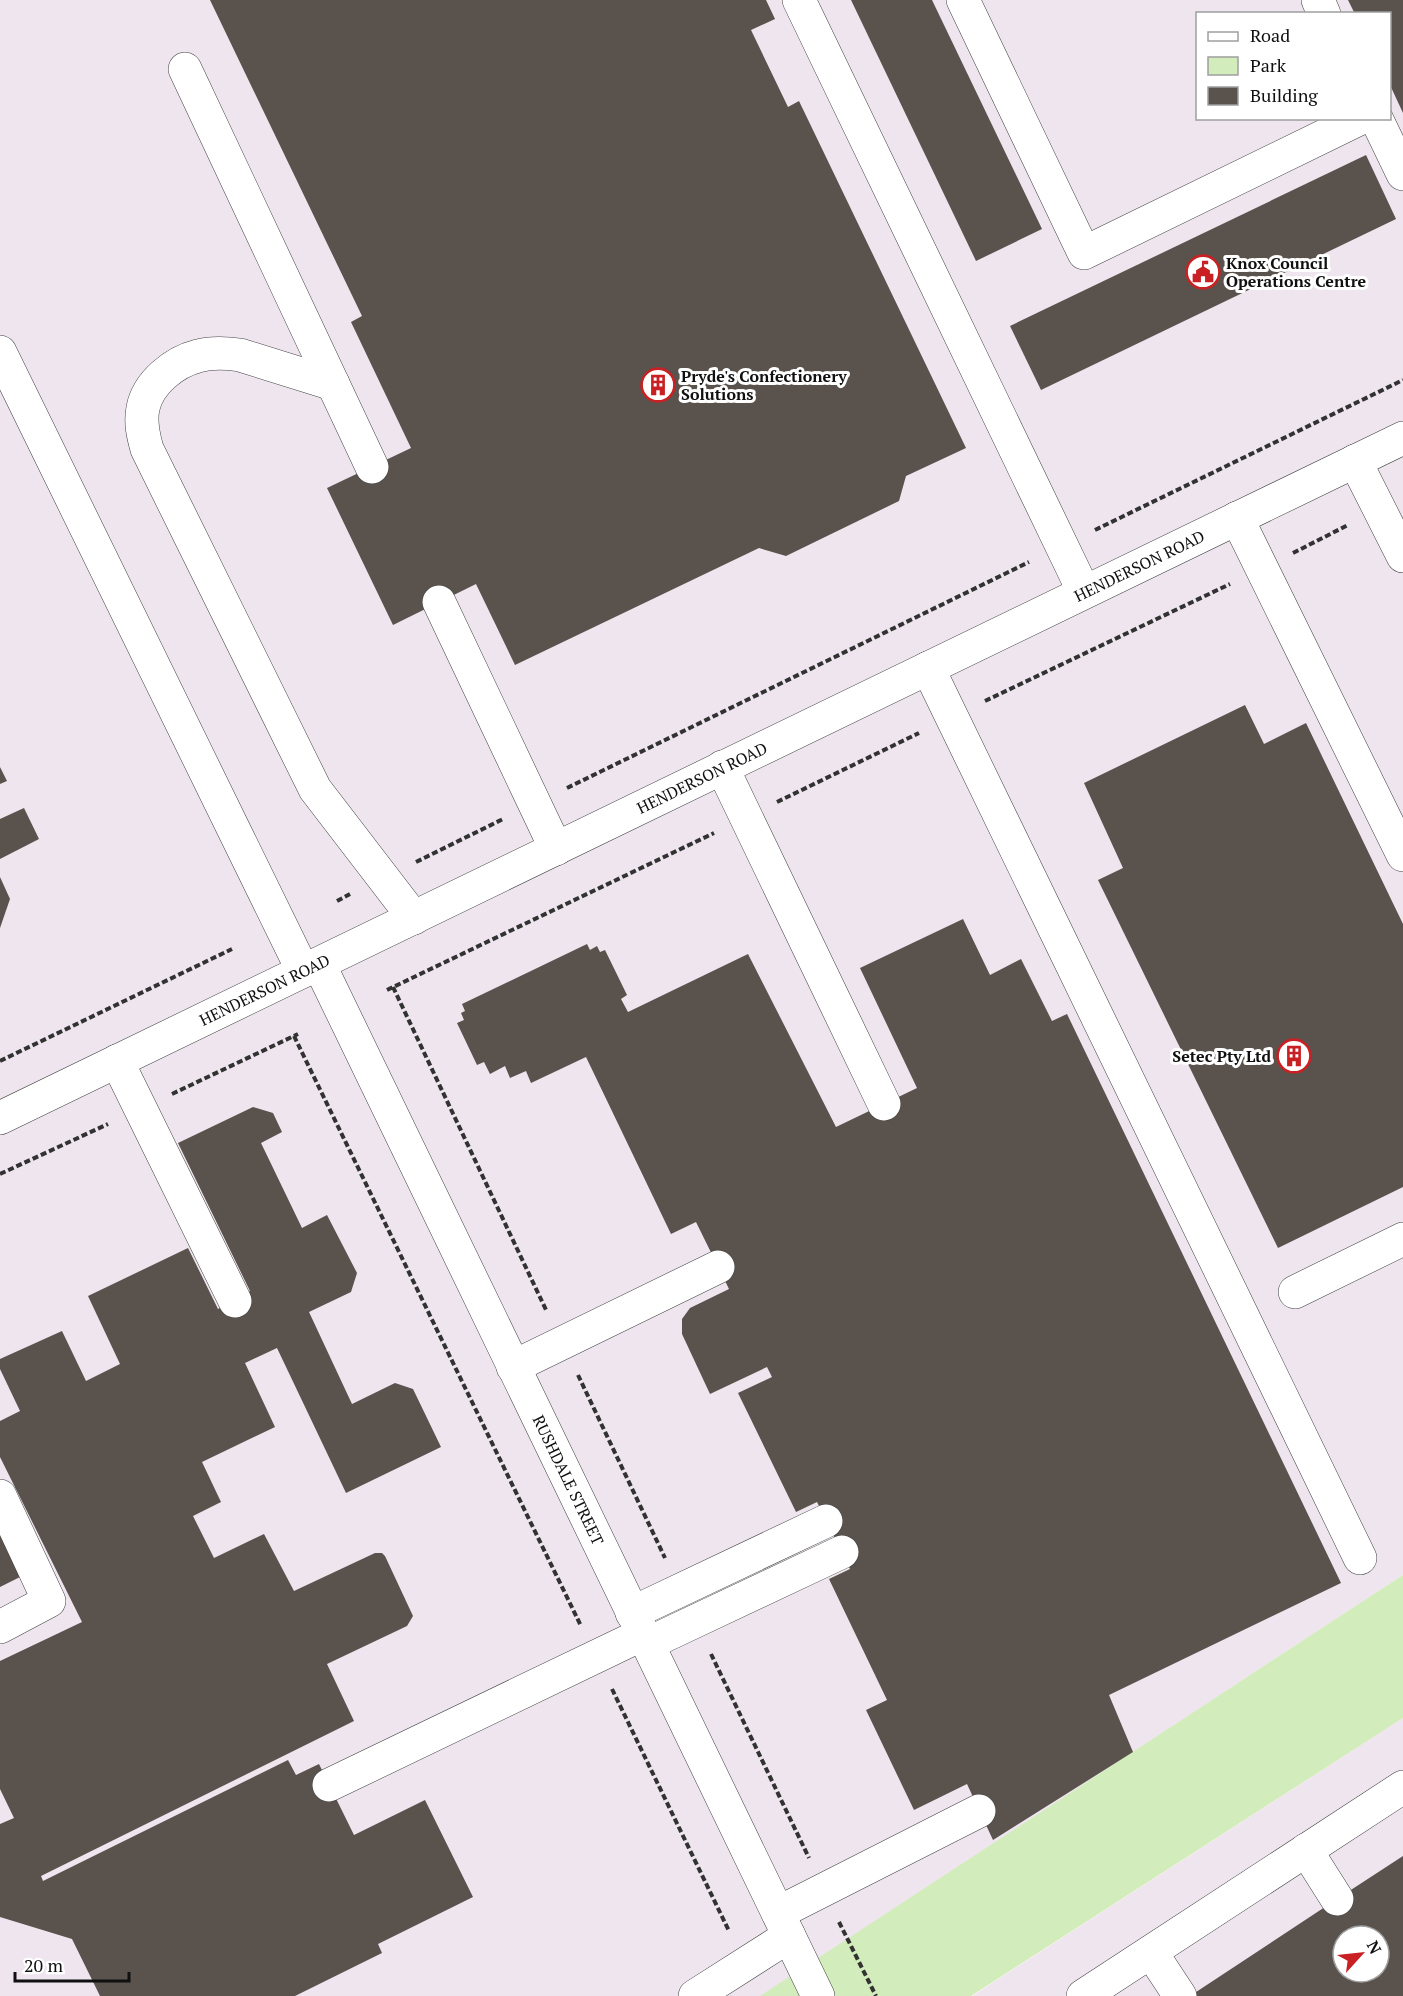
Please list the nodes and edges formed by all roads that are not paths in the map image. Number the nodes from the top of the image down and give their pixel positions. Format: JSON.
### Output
{"nodes":[{"id":1,"x":799,"y":0,"type":"edge"},
{"id":2,"x":963,"y":0,"type":"edge"},
{"id":3,"x":184,"y":69,"type":"dead end"},
{"id":4,"x":1357,"y":120,"type":"edge"},
{"id":5,"x":1377,"y":120,"type":"edge"},
{"id":6,"x":1403,"y":174,"type":"edge"},
{"id":7,"x":0,"y":352,"type":"edge"},
{"id":8,"x":333,"y":384,"type":"junction"},
{"id":9,"x":1403,"y":438,"type":"edge"},
{"id":10,"x":1355,"y":461,"type":"junction"},
{"id":11,"x":372,"y":466,"type":"dead end"},
{"id":12,"x":1237,"y":518,"type":"junction"},
{"id":13,"x":1403,"y":556,"type":"edge"},
{"id":14,"x":1084,"y":592,"type":"junction"},
{"id":15,"x":439,"y":602,"type":"dead end"},
{"id":16,"x":928,"y":668,"type":"junction"},
{"id":17,"x":722,"y":767,"type":"junction"},
{"id":18,"x":556,"y":849,"type":"junction"},
{"id":19,"x":1403,"y":855,"type":"edge"},
{"id":20,"x":414,"y":918,"type":"junction"},
{"id":21,"x":311,"y":968,"type":"junction"},
{"id":22,"x":117,"y":1061,"type":"junction"},
{"id":23,"x":884,"y":1104,"type":"dead end"},
{"id":24,"x":0,"y":1118,"type":"edge"},
{"id":25,"x":1403,"y":1239,"type":"edge"},
{"id":26,"x":718,"y":1267,"type":"dead end"},
{"id":27,"x":1295,"y":1292,"type":"dead end"},
{"id":28,"x":235,"y":1301,"type":"dead end"},
{"id":29,"x":513,"y":1367,"type":"junction"},
{"id":30,"x":0,"y":1496,"type":"edge"},
{"id":31,"x":826,"y":1521,"type":"dead end"},
{"id":32,"x":842,"y":1552,"type":"dead end"},
{"id":33,"x":1360,"y":1558,"type":"dead end"},
{"id":34,"x":0,"y":1627,"type":"edge"},
{"id":35,"x":641,"y":1630,"type":"junction"},
{"id":36,"x":329,"y":1785,"type":"dead end"},
{"id":37,"x":1403,"y":1787,"type":"edge"},
{"id":38,"x":979,"y":1811,"type":"dead end"},
{"id":39,"x":1306,"y":1850,"type":"junction"},
{"id":40,"x":1337,"y":1899,"type":"dead end"},
{"id":41,"x":783,"y":1924,"type":"junction"},
{"id":42,"x":1150,"y":1952,"type":"junction"},
{"id":43,"x":695,"y":1996,"type":"edge"},
{"id":44,"x":818,"y":1996,"type":"edge"},
{"id":45,"x":1083,"y":1996,"type":"edge"},
{"id":46,"x":1180,"y":1996,"type":"edge"}],
"edges":[{"from":1,"to":14,"type":"street"},
{"from":2,"to":4,"type":"street"},
{"from":3,"to":8,"type":"street"},
{"from":5,"to":6,"type":"street"},
{"from":7,"to":21,"type":"street","name":"RUSHDALE STREET"},
{"from":8,"to":11,"type":"street"},
{"from":8,"to":20,"type":"street"},
{"from":9,"to":10,"type":"street","name":"HENDERSON ROAD"},
{"from":10,"to":12,"type":"street","name":"HENDERSON ROAD"},
{"from":10,"to":13,"type":"street"},
{"from":12,"to":14,"type":"street","name":"HENDERSON ROAD"},
{"from":12,"to":19,"type":"street"},
{"from":14,"to":16,"type":"street","name":"HENDERSON ROAD"},
{"from":15,"to":18,"type":"street"},
{"from":16,"to":17,"type":"street","name":"HENDERSON ROAD"},
{"from":16,"to":33,"type":"street"},
{"from":17,"to":18,"type":"street","name":"HENDERSON ROAD"},
{"from":17,"to":23,"type":"street"},
{"from":18,"to":20,"type":"street","name":"HENDERSON ROAD"},
{"from":20,"to":21,"type":"street","name":"HENDERSON ROAD"},
{"from":21,"to":22,"type":"street","name":"HENDERSON ROAD"},
{"from":21,"to":29,"type":"street","name":"RUSHDALE STREET"},
{"from":22,"to":24,"type":"street","name":"HENDERSON ROAD"},
{"from":22,"to":28,"type":"street"},
{"from":25,"to":27,"type":"street"},
{"from":26,"to":29,"type":"street"},
{"from":29,"to":35,"type":"street","name":"RUSHDALE STREET"},
{"from":30,"to":34,"type":"street"},
{"from":31,"to":35,"type":"street"},
{"from":32,"to":35,"type":"street"},
{"from":35,"to":36,"type":"street"},
{"from":35,"to":41,"type":"street","name":"RUSHDALE STREET"},
{"from":37,"to":39,"type":"street"},
{"from":38,"to":41,"type":"street"},
{"from":39,"to":40,"type":"street"},
{"from":39,"to":42,"type":"street"},
{"from":41,"to":43,"type":"street"},
{"from":41,"to":44,"type":"street","name":"RUSHDALE STREET"},
{"from":42,"to":45,"type":"street"},
{"from":42,"to":46,"type":"street"}]}
